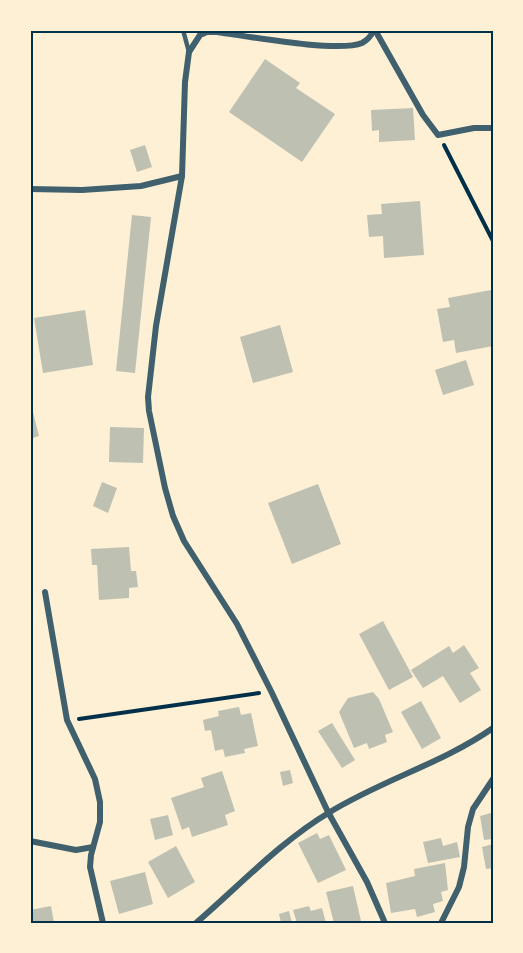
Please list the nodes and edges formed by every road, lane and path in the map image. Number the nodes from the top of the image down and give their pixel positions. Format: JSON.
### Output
{"nodes":[{"id":1,"x":183,"y":30,"type":"edge"},
{"id":2,"x":375,"y":30,"type":"edge"},
{"id":3,"x":189,"y":52,"type":"junction"},
{"id":4,"x":493,"y":128,"type":"edge"},
{"id":5,"x":438,"y":135,"type":"junction"},
{"id":6,"x":182,"y":176,"type":"junction"},
{"id":7,"x":30,"y":189,"type":"edge"},
{"id":8,"x":493,"y":241,"type":"edge"},
{"id":9,"x":45,"y":592,"type":"dead end"},
{"id":10,"x":272,"y":691,"type":"junction"},
{"id":11,"x":68,"y":720,"type":"junction"},
{"id":12,"x":493,"y":728,"type":"edge"},
{"id":13,"x":493,"y":779,"type":"edge"},
{"id":14,"x":328,"y":812,"type":"junction"},
{"id":15,"x":30,"y":841,"type":"edge"},
{"id":16,"x":93,"y":847,"type":"junction"},
{"id":17,"x":103,"y":923,"type":"edge"},
{"id":18,"x":196,"y":923,"type":"edge"},
{"id":19,"x":385,"y":923,"type":"edge"},
{"id":20,"x":441,"y":923,"type":"edge"}],
"edges":[{"from":1,"to":3,"type":"lane"},
{"from":2,"to":3,"type":"street"},
{"from":2,"to":5,"type":"street"},
{"from":3,"to":6,"type":"street"},
{"from":4,"to":5,"type":"street"},
{"from":5,"to":8,"type":"path"},
{"from":6,"to":7,"type":"street"},
{"from":6,"to":10,"type":"street"},
{"from":9,"to":11,"type":"street"},
{"from":10,"to":11,"type":"path"},
{"from":10,"to":14,"type":"street"},
{"from":11,"to":16,"type":"street"},
{"from":12,"to":14,"type":"street"},
{"from":13,"to":20,"type":"street"},
{"from":14,"to":18,"type":"street"},
{"from":14,"to":19,"type":"street"},
{"from":15,"to":16,"type":"street"},
{"from":16,"to":17,"type":"street"}]}
